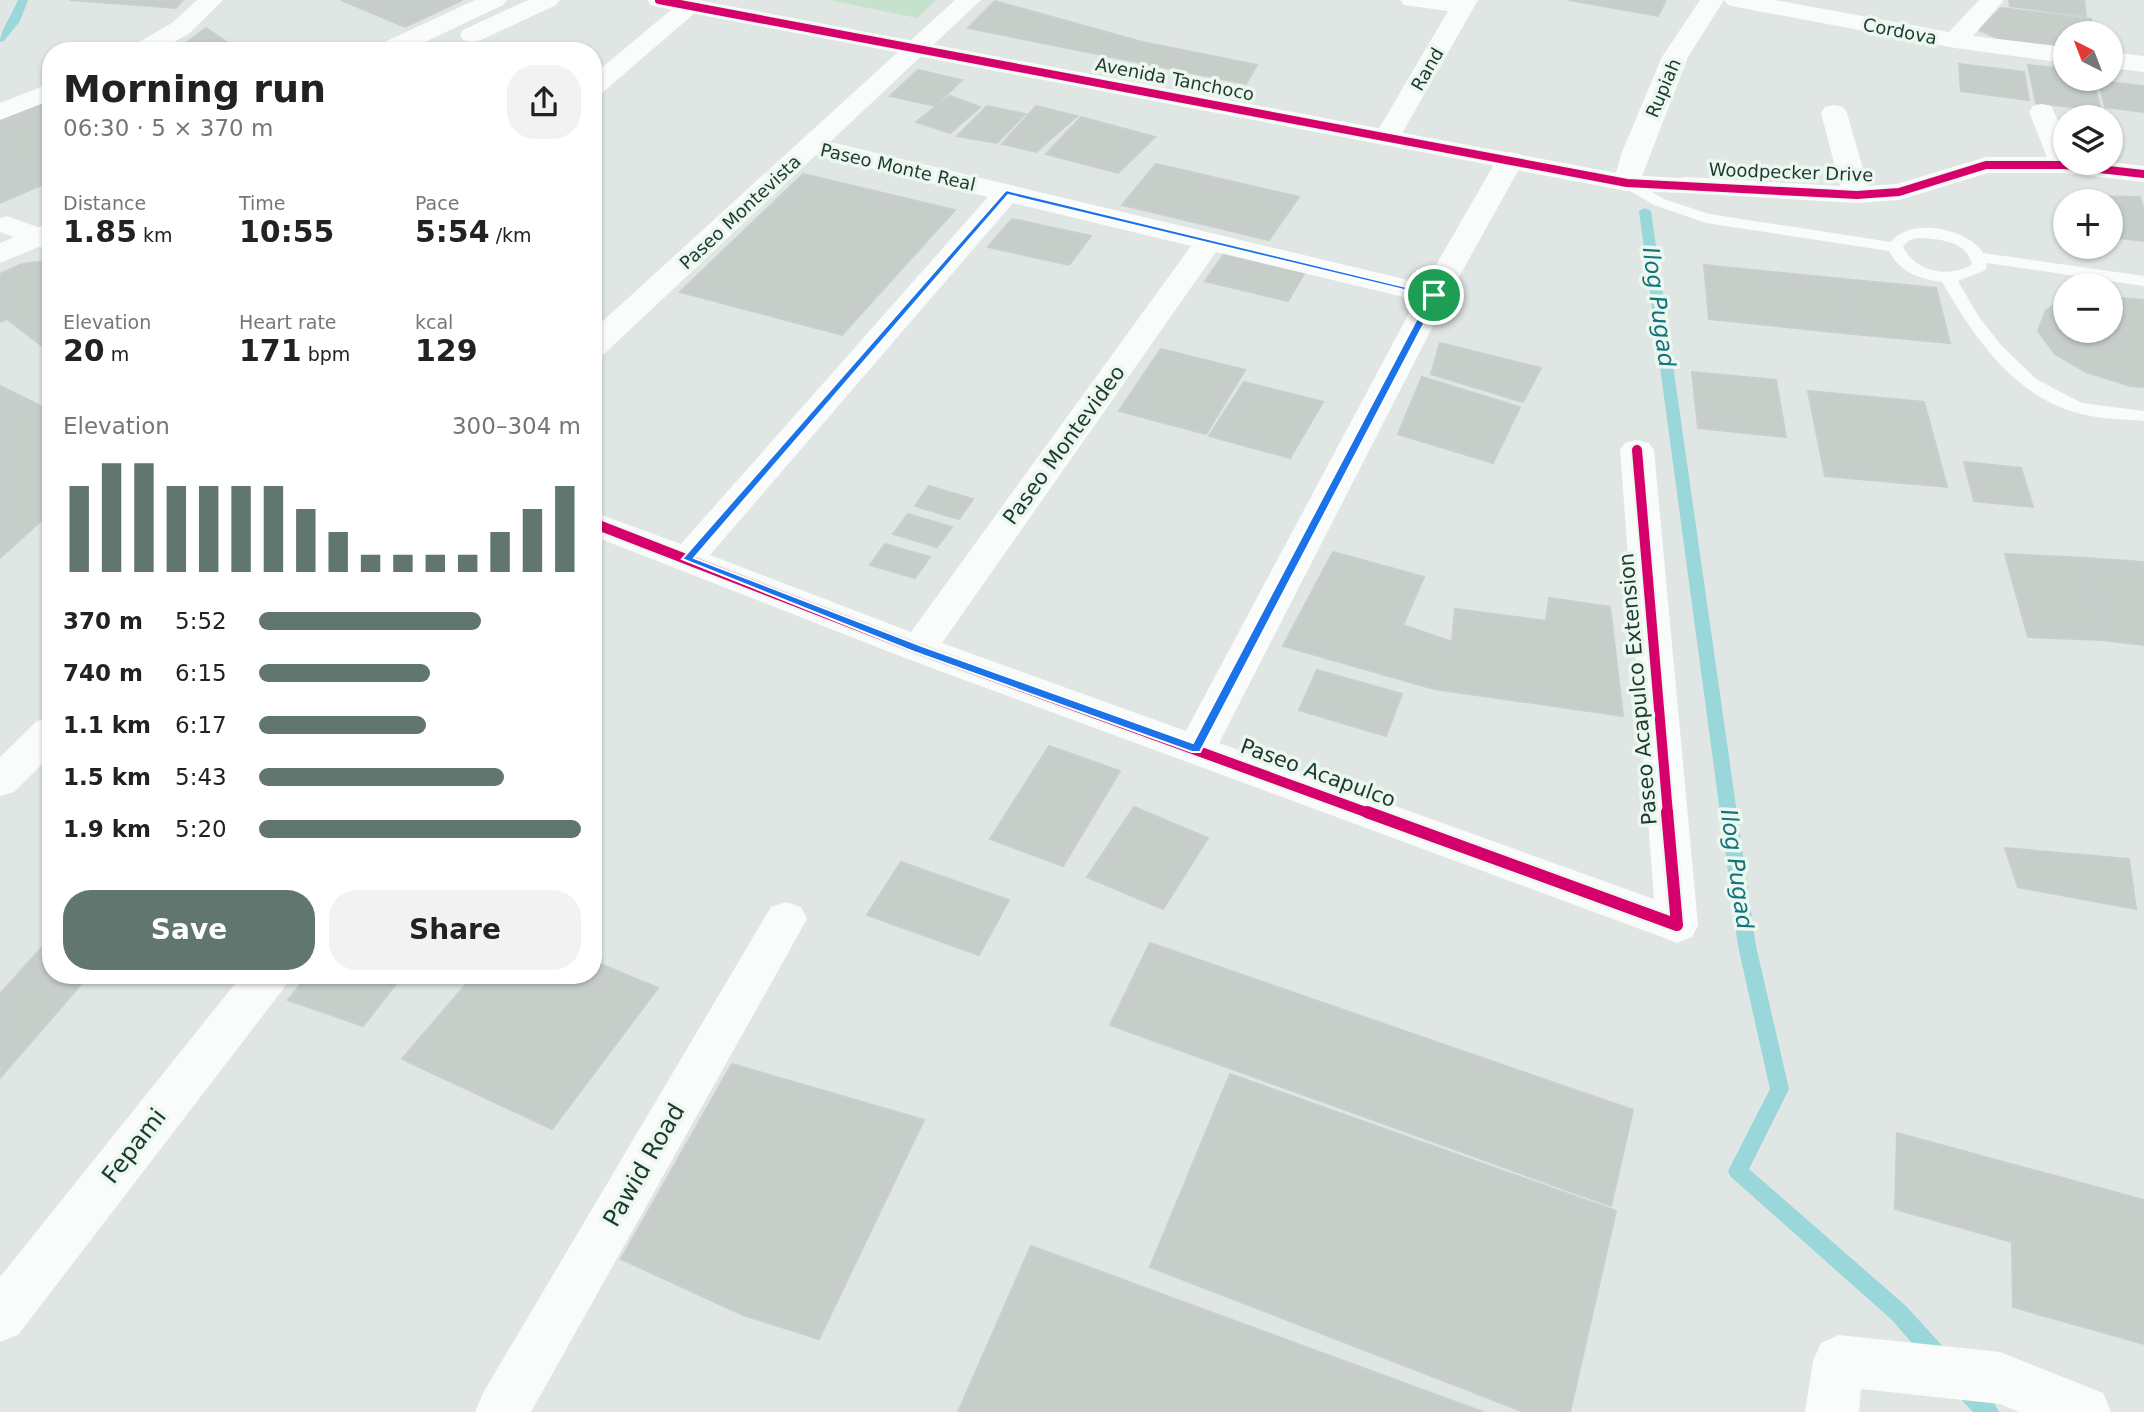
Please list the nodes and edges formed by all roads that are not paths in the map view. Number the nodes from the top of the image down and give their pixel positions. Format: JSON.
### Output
{"nodes":[{"id":1,"x":211,"y":0,"type":"edge"},
{"id":2,"x":495,"y":0,"type":"edge"},
{"id":3,"x":548,"y":0,"type":"edge"},
{"id":4,"x":659,"y":0,"type":"edge"},
{"id":5,"x":969,"y":0,"type":"edge"},
{"id":6,"x":1412,"y":0,"type":"edge"},
{"id":7,"x":1712,"y":0,"type":"edge"},
{"id":8,"x":1736,"y":0,"type":"edge"},
{"id":9,"x":1992,"y":0,"type":"edge"},
{"id":10,"x":1465,"y":2,"type":"edge"},
{"id":11,"x":692,"y":5,"type":"junction"},
{"id":12,"x":1955,"y":41,"type":"junction"},
{"id":13,"x":157,"y":42,"type":"edge"},
{"id":14,"x":404,"y":42,"type":"edge"},
{"id":15,"x":457,"y":42,"type":"edge"},
{"id":16,"x":917,"y":47,"type":"junction"},
{"id":17,"x":2053,"y":53,"type":"edge"},
{"id":18,"x":2123,"y":62,"type":"edge"},
{"id":19,"x":2144,"y":64,"type":"edge"},
{"id":20,"x":602,"y":80,"type":"edge"},
{"id":21,"x":42,"y":95,"type":"edge"},
{"id":22,"x":0,"y":112,"type":"edge"},
{"id":23,"x":2042,"y":112,"type":"dead end"},
{"id":24,"x":1834,"y":113,"type":"dead end"},
{"id":25,"x":1387,"y":137,"type":"junction"},
{"id":26,"x":2053,"y":138,"type":"edge"},
{"id":27,"x":811,"y":146,"type":"junction"},
{"id":28,"x":1510,"y":160,"type":"junction"},
{"id":29,"x":2053,"y":165,"type":"edge"},
{"id":30,"x":2123,"y":172,"type":"edge"},
{"id":31,"x":2144,"y":174,"type":"edge"},
{"id":32,"x":1628,"y":183,"type":"junction"},
{"id":33,"x":1685,"y":185,"type":"joint"},
{"id":34,"x":1006,"y":192,"type":"junction"},
{"id":35,"x":1857,"y":195,"type":"junction"},
{"id":36,"x":42,"y":209,"type":"edge"},
{"id":37,"x":4,"y":226,"type":"edge"},
{"id":38,"x":42,"y":236,"type":"edge"},
{"id":39,"x":42,"y":238,"type":"edge"},
{"id":40,"x":1209,"y":241,"type":"junction"},
{"id":41,"x":1895,"y":247,"type":"junction"},
{"id":42,"x":0,"y":254,"type":"edge"},
{"id":43,"x":1980,"y":257,"type":"junction"},
{"id":44,"x":1948,"y":278,"type":"junction"},
{"id":45,"x":2144,"y":281,"type":"edge"},
{"id":46,"x":1434,"y":295,"type":"junction"},
{"id":47,"x":602,"y":339,"type":"edge"},
{"id":48,"x":2144,"y":416,"type":"edge"},
{"id":49,"x":1637,"y":450,"type":"dead end"},
{"id":50,"x":602,"y":526,"type":"edge"},
{"id":51,"x":687,"y":559,"type":"junction"},
{"id":52,"x":918,"y":649,"type":"junction"},
{"id":53,"x":42,"y":740,"type":"edge"},
{"id":54,"x":1196,"y":748,"type":"junction"},
{"id":55,"x":0,"y":781,"type":"edge"},
{"id":56,"x":786,"y":919,"type":"dead end"},
{"id":57,"x":1677,"y":925,"type":"joint"},
{"id":58,"x":261,"y":984,"type":"edge"},
{"id":59,"x":0,"y":1317,"type":"edge"},
{"id":60,"x":502,"y":1412,"type":"edge"},
{"id":61,"x":1832,"y":1412,"type":"edge"},
{"id":62,"x":2084,"y":1412,"type":"edge"}],
"edges":[{"from":1,"to":13,"type":"street"},
{"from":2,"to":14,"type":"street"},
{"from":3,"to":15,"type":"street"},
{"from":4,"to":11,"type":"street","name":"Avenida Tanchoco"},
{"from":5,"to":16,"type":"street","name":"Paseo Montevista"},
{"from":6,"to":10,"type":"street"},
{"from":7,"to":32,"type":"street","name":"Rupiah"},
{"from":8,"to":12,"type":"street","name":"Cordova"},
{"from":9,"to":12,"type":"street"},
{"from":10,"to":25,"type":"street","name":"Rand"},
{"from":11,"to":16,"type":"street","name":"Avenida Tanchoco"},
{"from":11,"to":20,"type":"street"},
{"from":12,"to":17,"type":"street","name":"Cordova"},
{"from":16,"to":25,"type":"street","name":"Avenida Tanchoco"},
{"from":16,"to":27,"type":"street","name":"Paseo Montevista"},
{"from":18,"to":19,"type":"street"},
{"from":21,"to":22,"type":"street"},
{"from":23,"to":26,"type":"street"},
{"from":24,"to":35,"type":"street"},
{"from":25,"to":28,"type":"street","name":"Avenida Tanchoco"},
{"from":27,"to":34,"type":"street","name":"Paseo Monte Real"},
{"from":27,"to":47,"type":"street","name":"Paseo Montevista"},
{"from":28,"to":32,"type":"street","name":"Avenida Tanchoco"},
{"from":28,"to":46,"type":"street"},
{"from":29,"to":35,"type":"street","name":"Woodpecker Drive"},
{"from":30,"to":31,"type":"street","name":"Woodpecker Drive"},
{"from":32,"to":33,"type":"street","name":"Avenida Tanchoco"},
{"from":32,"to":41,"type":"lane"},
{"from":33,"to":35,"type":"street","name":"Woodpecker Drive"},
{"from":34,"to":40,"type":"street","name":"Paseo Monte Real"},
{"from":34,"to":51,"type":"street"},
{"from":36,"to":37,"type":"street"},
{"from":37,"to":38,"type":"street"},
{"from":39,"to":42,"type":"street"},
{"from":40,"to":46,"type":"street","name":"Paseo Monte Real"},
{"from":40,"to":52,"type":"street","name":"Paseo Montevideo"},
{"from":41,"to":43,"type":"lane"},
{"from":41,"to":44,"type":"lane"},
{"from":43,"to":44,"type":"lane"},
{"from":43,"to":45,"type":"lane"},
{"from":44,"to":48,"type":"lane"},
{"from":46,"to":54,"type":"street"},
{"from":49,"to":57,"type":"street","name":"Paseo Acapulco Extension"},
{"from":50,"to":51,"type":"street","name":"Paseo Acapulco"},
{"from":51,"to":52,"type":"street","name":"Paseo Acapulco"},
{"from":52,"to":54,"type":"street","name":"Paseo Acapulco"},
{"from":53,"to":55,"type":"street"},
{"from":54,"to":57,"type":"street","name":"Paseo Acapulco"},
{"from":56,"to":60,"type":"street","name":"Pawid Road"},
{"from":58,"to":59,"type":"street","name":"Fepami"},
{"from":61,"to":62,"type":"street"}]}
